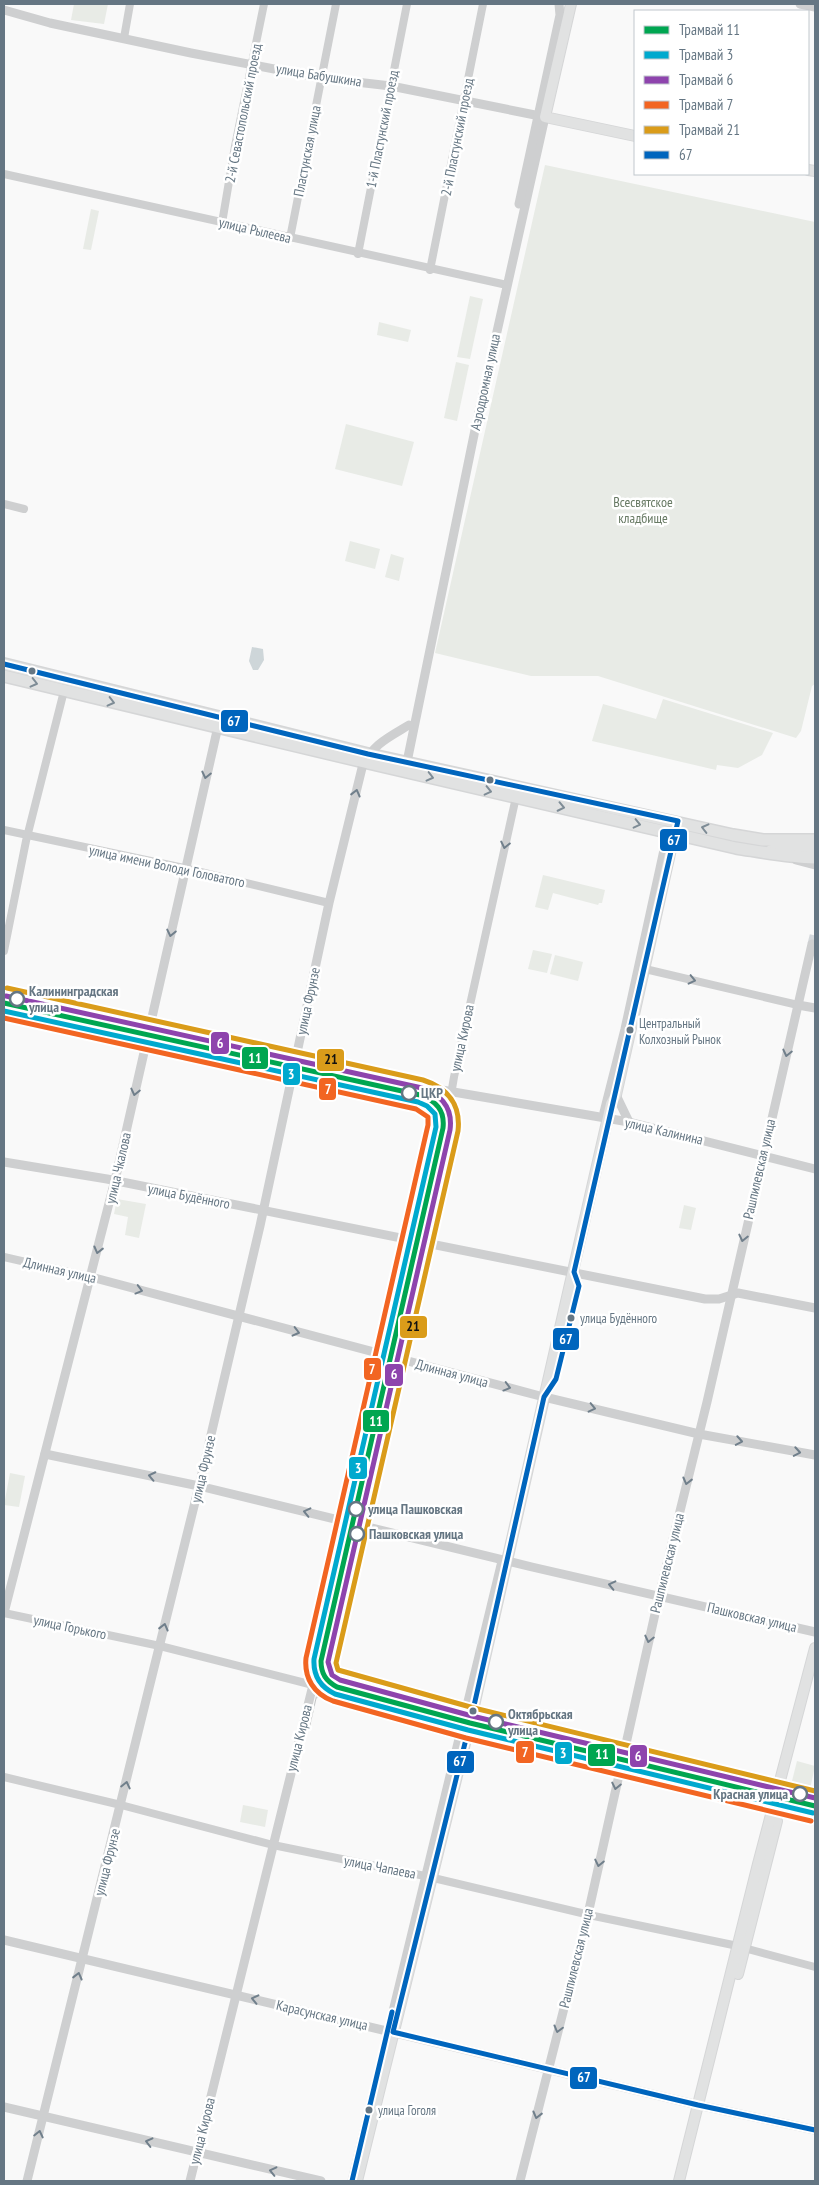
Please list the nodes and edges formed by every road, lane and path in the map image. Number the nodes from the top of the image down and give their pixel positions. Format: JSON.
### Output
{"nodes":[{"id":1,"x":130,"y":4,"type":"edge"},
{"id":2,"x":264,"y":4,"type":"edge"},
{"id":3,"x":336,"y":4,"type":"edge"},
{"id":4,"x":407,"y":4,"type":"edge"},
{"id":5,"x":483,"y":4,"type":"edge"},
{"id":6,"x":559,"y":4,"type":"edge"},
{"id":7,"x":571,"y":4,"type":"edge"},
{"id":8,"x":803,"y":7,"type":"edge"},
{"id":9,"x":815,"y":7,"type":"edge"},
{"id":10,"x":4,"y":10,"type":"edge"},
{"id":11,"x":124,"y":38,"type":"junction"},
{"id":12,"x":253,"y":65,"type":"junction"},
{"id":13,"x":321,"y":78,"type":"junction"},
{"id":14,"x":391,"y":86,"type":"junction"},
{"id":15,"x":465,"y":100,"type":"junction"},
{"id":16,"x":541,"y":117,"type":"junction"},
{"id":17,"x":634,"y":136,"type":"edge"},
{"id":18,"x":4,"y":174,"type":"edge"},
{"id":19,"x":222,"y":223,"type":"junction"},
{"id":20,"x":290,"y":238,"type":"junction"},
{"id":21,"x":358,"y":254,"type":"junction"},
{"id":22,"x":430,"y":270,"type":"junction"},
{"id":23,"x":504,"y":285,"type":"junction"},
{"id":24,"x":4,"y":504,"type":"edge"},
{"id":25,"x":24,"y":509,"type":"dead end"},
{"id":26,"x":4,"y":664,"type":"edge"},
{"id":27,"x":4,"y":676,"type":"edge"},
{"id":28,"x":65,"y":685,"type":"junction"},
{"id":29,"x":219,"y":723,"type":"junction"},
{"id":30,"x":409,"y":725,"type":"junction"},
{"id":31,"x":366,"y":758,"type":"junction"},
{"id":32,"x":402,"y":764,"type":"junction"},
{"id":33,"x":516,"y":797,"type":"junction"},
{"id":34,"x":674,"y":821,"type":"junction"},
{"id":35,"x":4,"y":830,"type":"edge"},
{"id":36,"x":672,"y":833,"type":"junction"},
{"id":37,"x":28,"y":836,"type":"junction"},
{"id":38,"x":815,"y":840,"type":"edge"},
{"id":39,"x":815,"y":849,"type":"edge"},
{"id":40,"x":756,"y":850,"type":"junction"},
{"id":41,"x":789,"y":858,"type":"junction"},
{"id":42,"x":815,"y":858,"type":"edge"},
{"id":43,"x":815,"y":866,"type":"edge"},
{"id":44,"x":184,"y":868,"type":"junction"},
{"id":45,"x":329,"y":903,"type":"junction"},
{"id":46,"x":812,"y":944,"type":"dead end"},
{"id":47,"x":4,"y":951,"type":"edge"},
{"id":48,"x":645,"y":969,"type":"junction"},
{"id":49,"x":4,"y":993,"type":"edge"},
{"id":50,"x":798,"y":1005,"type":"junction"},
{"id":51,"x":815,"y":1008,"type":"edge"},
{"id":52,"x":4,"y":1011,"type":"edge"},
{"id":53,"x":151,"y":1027,"type":"junction"},
{"id":54,"x":147,"y":1043,"type":"junction"},
{"id":55,"x":296,"y":1058,"type":"junction"},
{"id":56,"x":293,"y":1074,"type":"junction"},
{"id":57,"x":452,"y":1091,"type":"junction"},
{"id":58,"x":616,"y":1095,"type":"junction"},
{"id":59,"x":427,"y":1103,"type":"junction"},
{"id":60,"x":605,"y":1118,"type":"junction"},
{"id":61,"x":629,"y":1122,"type":"junction"},
{"id":62,"x":446,"y":1124,"type":"junction"},
{"id":63,"x":762,"y":1156,"type":"junction"},
{"id":64,"x":4,"y":1162,"type":"edge"},
{"id":65,"x":815,"y":1169,"type":"edge"},
{"id":66,"x":115,"y":1181,"type":"junction"},
{"id":67,"x":263,"y":1210,"type":"junction"},
{"id":68,"x":419,"y":1241,"type":"junction"},
{"id":69,"x":4,"y":1257,"type":"edge"},
{"id":70,"x":572,"y":1272,"type":"junction"},
{"id":71,"x":92,"y":1278,"type":"junction"},
{"id":72,"x":731,"y":1294,"type":"junction"},
{"id":73,"x":815,"y":1308,"type":"edge"},
{"id":74,"x":239,"y":1318,"type":"junction"},
{"id":75,"x":393,"y":1357,"type":"junction"},
{"id":76,"x":542,"y":1397,"type":"junction"},
{"id":77,"x":699,"y":1434,"type":"junction"},
{"id":78,"x":45,"y":1454,"type":"junction"},
{"id":79,"x":815,"y":1455,"type":"edge"},
{"id":80,"x":199,"y":1486,"type":"junction"},
{"id":81,"x":355,"y":1523,"type":"junction"},
{"id":82,"x":505,"y":1561,"type":"junction"},
{"id":83,"x":659,"y":1596,"type":"junction"},
{"id":84,"x":4,"y":1613,"type":"edge"},
{"id":85,"x":815,"y":1632,"type":"edge"},
{"id":86,"x":160,"y":1646,"type":"junction"},
{"id":87,"x":815,"y":1648,"type":"edge"},
{"id":88,"x":815,"y":1669,"type":"edge"},
{"id":89,"x":313,"y":1685,"type":"junction"},
{"id":90,"x":467,"y":1720,"type":"junction"},
{"id":91,"x":622,"y":1758,"type":"junction"},
{"id":92,"x":4,"y":1777,"type":"edge"},
{"id":93,"x":780,"y":1796,"type":"junction"},
{"id":94,"x":122,"y":1805,"type":"junction"},
{"id":95,"x":815,"y":1805,"type":"edge"},
{"id":96,"x":273,"y":1845,"type":"junction"},
{"id":97,"x":428,"y":1876,"type":"junction"},
{"id":98,"x":588,"y":1914,"type":"junction"},
{"id":99,"x":4,"y":1940,"type":"edge"},
{"id":100,"x":741,"y":1947,"type":"junction"},
{"id":101,"x":82,"y":1957,"type":"junction"},
{"id":102,"x":815,"y":1967,"type":"edge"},
{"id":103,"x":235,"y":1994,"type":"junction"},
{"id":104,"x":390,"y":2031,"type":"junction"},
{"id":105,"x":548,"y":2068,"type":"junction"},
{"id":106,"x":701,"y":2105,"type":"junction"},
{"id":107,"x":4,"y":2107,"type":"edge"},
{"id":108,"x":43,"y":2116,"type":"junction"},
{"id":109,"x":815,"y":2130,"type":"edge"},
{"id":110,"x":196,"y":2154,"type":"junction"},
{"id":111,"x":27,"y":2181,"type":"edge"},
{"id":112,"x":190,"y":2181,"type":"edge"},
{"id":113,"x":320,"y":2181,"type":"edge"},
{"id":114,"x":352,"y":2181,"type":"edge"},
{"id":115,"x":357,"y":2181,"type":"edge"},
{"id":116,"x":520,"y":2181,"type":"edge"},
{"id":117,"x":679,"y":2181,"type":"edge"},
{"id":118,"x":685,"y":2181,"type":"edge"}],
"edges":[{"from":1,"to":11,"type":"street"},
{"from":2,"to":12,"type":"street","name":"2-й Севастопольский проезд"},
{"from":3,"to":13,"type":"street","name":"Пластунская улица"},
{"from":4,"to":14,"type":"street","name":"1-й Пластунский проезд"},
{"from":5,"to":15,"type":"street","name":"2-й Пластунский проезд"},
{"from":6,"to":16,"type":"street","name":"Аэродромная улица"},
{"from":7,"to":16,"type":"main road","name":"Аэродромная улица"},
{"from":8,"to":9,"type":"street"},
{"from":10,"to":11,"type":"street","name":"улица Бабушкина"},
{"from":11,"to":12,"type":"street","name":"улица Бабушкина"},
{"from":12,"to":13,"type":"street","name":"улица Бабушкина"},
{"from":12,"to":19,"type":"street","name":"2-й Севастопольский проезд"},
{"from":13,"to":14,"type":"street","name":"улица Бабушкина"},
{"from":13,"to":20,"type":"street","name":"Пластунская улица"},
{"from":14,"to":15,"type":"street","name":"улица Бабушкина"},
{"from":14,"to":21,"type":"street","name":"1-й Пластунский проезд"},
{"from":15,"to":16,"type":"street","name":"улица Бабушкина"},
{"from":15,"to":22,"type":"street","name":"2-й Пластунский проезд"},
{"from":16,"to":17,"type":"main road","name":"улица Бабушкина"},
{"from":16,"to":23,"type":"street","name":"Аэродромная улица"},
{"from":18,"to":19,"type":"street","name":"улица Рылеева"},
{"from":19,"to":20,"type":"street","name":"улица Рылеева"},
{"from":20,"to":21,"type":"street","name":"улица Рылеева"},
{"from":21,"to":22,"type":"street","name":"улица Рылеева"},
{"from":22,"to":23,"type":"street","name":"улица Рылеева"},
{"from":23,"to":30,"type":"street","name":"Аэродромная улица"},
{"from":23,"to":32,"type":"street","name":"Аэродромная улица"},
{"from":24,"to":25,"type":"street"},
{"from":26,"to":28,"type":"main road"},
{"from":27,"to":28,"type":"main road","one_way":true},
{"from":28,"to":29,"type":"main road"},
{"from":28,"to":37,"type":"street"},
{"from":29,"to":31,"type":"main road"},
{"from":29,"to":44,"type":"street","name":"улица Чкалова","one_way":true},
{"from":30,"to":31,"type":"street"},
{"from":30,"to":32,"type":"street","name":"Аэродромная улица"},
{"from":31,"to":32,"type":"main road"},
{"from":45,"to":31,"type":"street","name":"улица Фрунзе","one_way":true},
{"from":32,"to":33,"type":"main road","one_way":true},
{"from":32,"to":34,"type":"main road"},
{"from":33,"to":36,"type":"main road","one_way":true},
{"from":33,"to":57,"type":"street","name":"улица Кирова","one_way":true},
{"from":34,"to":36,"type":"main road"},
{"from":38,"to":34,"type":"main road","one_way":true},
{"from":35,"to":37,"type":"street","name":"улица имени Володи Головатого"},
{"from":36,"to":40,"type":"main road"},
{"from":36,"to":48,"type":"main road"},
{"from":36,"to":60,"type":"street"},
{"from":37,"to":44,"type":"street","name":"улица имени Володи Головатого"},
{"from":37,"to":47,"type":"street"},
{"from":39,"to":40,"type":"main road"},
{"from":40,"to":41,"type":"main road"},
{"from":41,"to":42,"type":"main road"},
{"from":41,"to":43,"type":"street"},
{"from":44,"to":45,"type":"street","name":"улица имени Володи Головатого"},
{"from":44,"to":53,"type":"street","name":"улица Чкалова","one_way":true},
{"from":45,"to":55,"type":"street","name":"улица Фрунзе"},
{"from":46,"to":50,"type":"street","name":"Рашпилевская улица"},
{"from":48,"to":50,"type":"street","one_way":true},
{"from":48,"to":58,"type":"main road"},
{"from":49,"to":53,"type":"street","name":"улица Калинина"},
{"from":50,"to":51,"type":"street"},
{"from":50,"to":63,"type":"street","name":"Рашпилевская улица","one_way":true},
{"from":52,"to":54,"type":"street"},
{"from":53,"to":54,"type":"street","name":"улица Чкалова"},
{"from":53,"to":55,"type":"street","name":"улица Калинина"},
{"from":54,"to":56,"type":"street"},
{"from":54,"to":66,"type":"street","name":"улица Чкалова","one_way":true},
{"from":55,"to":56,"type":"street","name":"улица Фрунзе"},
{"from":55,"to":57,"type":"street","name":"улица Калинина"},
{"from":56,"to":59,"type":"street"},
{"from":56,"to":67,"type":"street","name":"улица Фрунзе"},
{"from":57,"to":59,"type":"street"},
{"from":57,"to":60,"type":"street","name":"улица Калинина"},
{"from":57,"to":62,"type":"street","name":"улица Кирова"},
{"from":58,"to":60,"type":"main road"},
{"from":58,"to":61,"type":"street"},
{"from":59,"to":62,"type":"street"},
{"from":60,"to":61,"type":"street","name":"улица Калинина"},
{"from":60,"to":70,"type":"main road"},
{"from":61,"to":63,"type":"street","name":"улица Калинина"},
{"from":62,"to":68,"type":"street","name":"улица Кирова"},
{"from":63,"to":65,"type":"street","name":"улица Калинина"},
{"from":63,"to":72,"type":"street","name":"Рашпилевская улица","one_way":true},
{"from":64,"to":66,"type":"street","name":"улица Будённого"},
{"from":66,"to":67,"type":"street","name":"улица Будённого"},
{"from":66,"to":71,"type":"street","name":"улица Чкалова","one_way":true},
{"from":67,"to":68,"type":"street","name":"улица Будённого"},
{"from":67,"to":74,"type":"street","name":"улица Фрунзе"},
{"from":68,"to":70,"type":"street","name":"улица Будённого"},
{"from":68,"to":75,"type":"street","name":"улица Кирова"},
{"from":69,"to":71,"type":"street","name":"Длинная улица"},
{"from":70,"to":72,"type":"street","name":"улица Будённого"},
{"from":70,"to":76,"type":"main road"},
{"from":71,"to":74,"type":"street","name":"Длинная улица","one_way":true},
{"from":71,"to":78,"type":"street","name":"улица Чкалова"},
{"from":72,"to":73,"type":"street","name":"улица Будённого"},
{"from":72,"to":77,"type":"street","name":"Рашпилевская улица"},
{"from":74,"to":75,"type":"street","name":"Длинная улица","one_way":true},
{"from":74,"to":80,"type":"street","name":"улица Фрунзе"},
{"from":75,"to":76,"type":"street","name":"Длинная улица","one_way":true},
{"from":75,"to":81,"type":"street","name":"улица Кирова"},
{"from":76,"to":77,"type":"street","name":"Длинная улица","one_way":true},
{"from":76,"to":82,"type":"main road"},
{"from":77,"to":79,"type":"street","name":"Длинная улица","one_way":true},
{"from":77,"to":83,"type":"street","name":"Рашпилевская улица","one_way":true},
{"from":80,"to":78,"type":"street","name":"Пашковская улица","one_way":true},
{"from":78,"to":84,"type":"street","name":"улица Чкалова"},
{"from":81,"to":80,"type":"street","name":"Пашковская улица","one_way":true},
{"from":86,"to":80,"type":"street","name":"улица Фрунзе","one_way":true},
{"from":81,"to":82,"type":"street","name":"Пашковская улица"},
{"from":81,"to":89,"type":"street","name":"улица Кирова"},
{"from":83,"to":82,"type":"street","name":"Пашковская улица","one_way":true},
{"from":82,"to":90,"type":"main road"},
{"from":83,"to":85,"type":"street","name":"Пашковская улица"},
{"from":83,"to":91,"type":"street","name":"Рашпилевская улица","one_way":true},
{"from":84,"to":86,"type":"street","name":"улица Горького"},
{"from":86,"to":89,"type":"street","name":"улица Горького"},
{"from":94,"to":86,"type":"street","name":"улица Фрунзе","one_way":true},
{"from":87,"to":93,"type":"main road"},
{"from":88,"to":93,"type":"main road"},
{"from":89,"to":90,"type":"street","name":"улица Горького"},
{"from":89,"to":96,"type":"street","name":"улица Кирова"},
{"from":90,"to":91,"type":"street","name":"улица Горького"},
{"from":90,"to":97,"type":"main road"},
{"from":91,"to":93,"type":"street","name":"улица Горького"},
{"from":91,"to":98,"type":"street","name":"Рашпилевская улица","one_way":true},
{"from":92,"to":94,"type":"street","name":"улица Чапаева"},
{"from":93,"to":95,"type":"street","name":"улица Горького"},
{"from":93,"to":100,"type":"main road"},
{"from":94,"to":96,"type":"street","name":"улица Чапаева"},
{"from":94,"to":101,"type":"street","name":"улица Фрунзе"},
{"from":96,"to":97,"type":"street","name":"улица Чапаева"},
{"from":96,"to":103,"type":"street","name":"улица Кирова"},
{"from":97,"to":98,"type":"street","name":"улица Чапаева"},
{"from":97,"to":104,"type":"main road"},
{"from":98,"to":100,"type":"street","name":"улица Чапаева"},
{"from":98,"to":105,"type":"street","name":"Рашпилевская улица","one_way":true},
{"from":99,"to":101,"type":"street","name":"Карасунская улица"},
{"from":100,"to":102,"type":"street","name":"улица Чапаева"},
{"from":100,"to":106,"type":"main road"},
{"from":101,"to":103,"type":"street","name":"Карасунская улица"},
{"from":108,"to":101,"type":"street","name":"улица Фрунзе","one_way":true},
{"from":104,"to":103,"type":"street","name":"Карасунская улица","one_way":true},
{"from":103,"to":110,"type":"street","name":"улица Кирова"},
{"from":104,"to":105,"type":"street","name":"Карасунская улица"},
{"from":104,"to":114,"type":"street"},
{"from":104,"to":115,"type":"main road"},
{"from":105,"to":106,"type":"street","name":"Карасунская улица"},
{"from":105,"to":116,"type":"street","name":"Рашпилевская улица","one_way":true},
{"from":106,"to":109,"type":"street","name":"Карасунская улица"},
{"from":106,"to":117,"type":"main road"},
{"from":106,"to":118,"type":"main road"},
{"from":107,"to":108,"type":"street"},
{"from":110,"to":108,"type":"street","one_way":true},
{"from":111,"to":108,"type":"street","name":"улица Фрунзе","one_way":true},
{"from":110,"to":112,"type":"street","name":"улица Кирова"},
{"from":113,"to":110,"type":"street","one_way":true}]}
